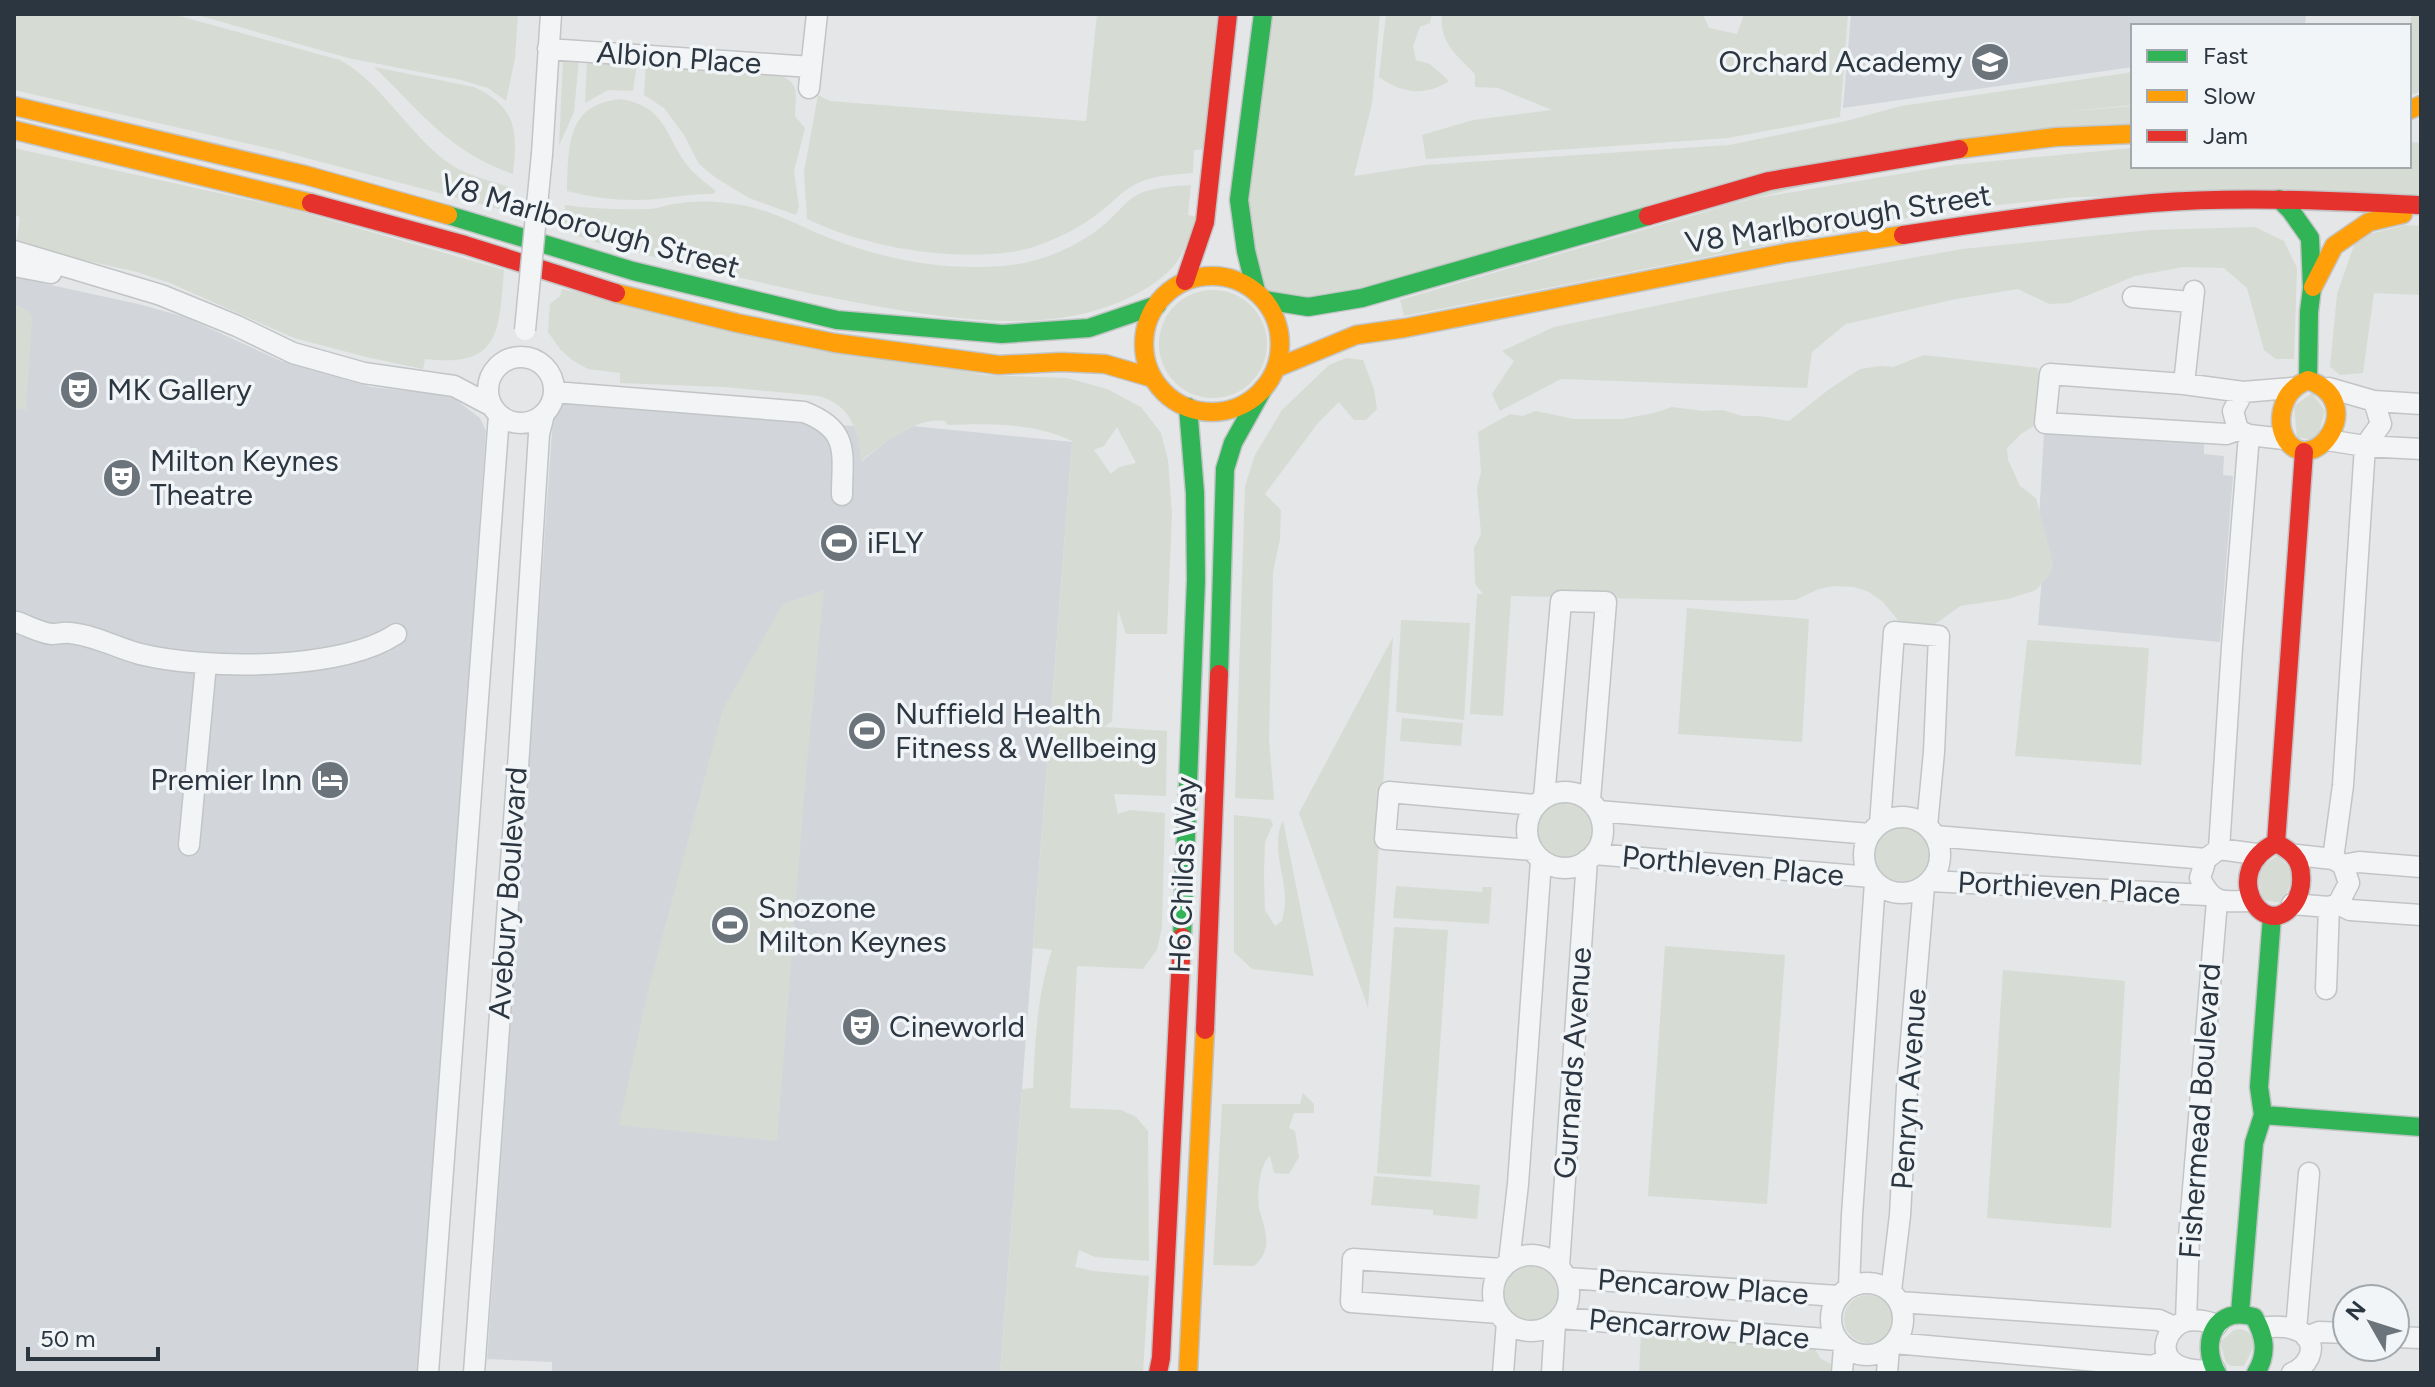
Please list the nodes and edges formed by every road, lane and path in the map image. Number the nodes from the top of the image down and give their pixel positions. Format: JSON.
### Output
{"nodes":[{"id":1,"x":551,"y":14,"type":"edge"},
{"id":2,"x":817,"y":14,"type":"edge"},
{"id":3,"x":1228,"y":14,"type":"edge"},
{"id":4,"x":1263,"y":14,"type":"edge"},
{"id":5,"x":548,"y":49,"type":"junction"},
{"id":6,"x":811,"y":67,"type":"junction"},
{"id":7,"x":809,"y":88,"type":"dead end"},
{"id":8,"x":14,"y":106,"type":"edge"},
{"id":9,"x":14,"y":130,"type":"edge"},
{"id":10,"x":2131,"y":134,"type":"edge"},
{"id":11,"x":2279,"y":199,"type":"junction"},
{"id":12,"x":2421,"y":208,"type":"edge"},
{"id":13,"x":15,"y":259,"type":"edge"},
{"id":14,"x":1185,"y":281,"type":"junction"},
{"id":15,"x":2312,"y":288,"type":"junction"},
{"id":16,"x":1261,"y":296,"type":"junction"},
{"id":17,"x":2133,"y":297,"type":"dead end"},
{"id":18,"x":1157,"y":305,"type":"junction"},
{"id":19,"x":525,"y":330,"type":"junction"},
{"id":20,"x":537,"y":361,"type":"junction"},
{"id":21,"x":503,"y":364,"type":"junction"},
{"id":22,"x":1276,"y":368,"type":"junction"},
{"id":23,"x":1153,"y":378,"type":"junction"},
{"id":24,"x":2184,"y":384,"type":"junction"},
{"id":25,"x":2300,"y":384,"type":"junction"},
{"id":26,"x":454,"y":386,"type":"junction"},
{"id":27,"x":2329,"y":388,"type":"junction"},
{"id":28,"x":1263,"y":389,"type":"junction"},
{"id":29,"x":554,"y":392,"type":"junction"},
{"id":30,"x":2243,"y":392,"type":"junction"},
{"id":31,"x":2374,"y":401,"type":"junction"},
{"id":32,"x":2421,"y":404,"type":"edge"},
{"id":33,"x":1188,"y":407,"type":"junction"},
{"id":34,"x":496,"y":410,"type":"junction"},
{"id":35,"x":541,"y":424,"type":"junction"},
{"id":36,"x":2244,"y":433,"type":"junction"},
{"id":37,"x":2284,"y":439,"type":"junction"},
{"id":38,"x":2327,"y":440,"type":"junction"},
{"id":39,"x":2365,"y":446,"type":"junction"},
{"id":40,"x":2421,"y":449,"type":"edge"},
{"id":41,"x":2304,"y":452,"type":"junction"},
{"id":42,"x":842,"y":495,"type":"dead end"},
{"id":43,"x":17,"y":622,"type":"dead end"},
{"id":44,"x":396,"y":634,"type":"dead end"},
{"id":45,"x":206,"y":664,"type":"junction"},
{"id":46,"x":1540,"y":801,"type":"junction"},
{"id":47,"x":1594,"y":806,"type":"junction"},
{"id":48,"x":1875,"y":829,"type":"junction"},
{"id":49,"x":1931,"y":831,"type":"junction"},
{"id":50,"x":2276,"y":843,"type":"junction"},
{"id":51,"x":189,"y":845,"type":"dead end"},
{"id":52,"x":2213,"y":854,"type":"junction"},
{"id":53,"x":2256,"y":854,"type":"junction"},
{"id":54,"x":1537,"y":855,"type":"junction"},
{"id":55,"x":2297,"y":855,"type":"junction"},
{"id":56,"x":1591,"y":857,"type":"junction"},
{"id":57,"x":2338,"y":862,"type":"junction"},
{"id":58,"x":2421,"y":867,"type":"edge"},
{"id":59,"x":1873,"y":880,"type":"junction"},
{"id":60,"x":1927,"y":883,"type":"junction"},
{"id":61,"x":2212,"y":898,"type":"junction"},
{"id":62,"x":2251,"y":901,"type":"junction"},
{"id":63,"x":2292,"y":904,"type":"junction"},
{"id":64,"x":2333,"y":906,"type":"junction"},
{"id":65,"x":2421,"y":915,"type":"edge"},
{"id":66,"x":2272,"y":916,"type":"junction"},
{"id":67,"x":2326,"y":989,"type":"dead end"},
{"id":68,"x":2263,"y":1115,"type":"junction"},
{"id":69,"x":2421,"y":1127,"type":"edge"},
{"id":70,"x":2309,"y":1173,"type":"dead end"},
{"id":71,"x":1505,"y":1266,"type":"junction"},
{"id":72,"x":1563,"y":1272,"type":"junction"},
{"id":73,"x":1844,"y":1292,"type":"junction"},
{"id":74,"x":1895,"y":1296,"type":"junction"},
{"id":75,"x":2240,"y":1313,"type":"junction"},
{"id":76,"x":1503,"y":1318,"type":"junction"},
{"id":77,"x":1558,"y":1321,"type":"junction"},
{"id":78,"x":2180,"y":1324,"type":"junction"},
{"id":79,"x":2217,"y":1325,"type":"junction"},
{"id":80,"x":2261,"y":1328,"type":"junction"},
{"id":81,"x":2331,"y":1332,"type":"edge"},
{"id":82,"x":2301,"y":1333,"type":"junction"},
{"id":83,"x":1841,"y":1344,"type":"junction"},
{"id":84,"x":1891,"y":1346,"type":"junction"},
{"id":85,"x":2169,"y":1359,"type":"junction"},
{"id":86,"x":2216,"y":1372,"type":"edge"},
{"id":87,"x":2259,"y":1372,"type":"edge"},
{"id":88,"x":2300,"y":1372,"type":"edge"},
{"id":89,"x":428,"y":1373,"type":"edge"},
{"id":90,"x":474,"y":1373,"type":"edge"},
{"id":91,"x":1158,"y":1373,"type":"edge"},
{"id":92,"x":1188,"y":1373,"type":"edge"},
{"id":93,"x":1503,"y":1373,"type":"edge"},
{"id":94,"x":1552,"y":1373,"type":"edge"},
{"id":95,"x":1842,"y":1373,"type":"edge"},
{"id":96,"x":1887,"y":1373,"type":"edge"}],
"edges":[{"from":1,"to":5,"type":"street"},
{"from":2,"to":6,"type":"street"},
{"from":3,"to":14,"type":"main road"},
{"from":4,"to":16,"type":"main road"},
{"from":5,"to":6,"type":"street","name":"Albion Place"},
{"from":5,"to":19,"type":"street","bridge":true},
{"from":6,"to":7,"type":"street"},
{"from":8,"to":18,"type":"main road","name":"V8 Marlborough Street"},
{"from":9,"to":23,"type":"main road","name":"V8 Marlborough Street"},
{"from":10,"to":16,"type":"main road","name":"V8 Marlborough Street"},
{"from":11,"to":12,"type":"main road","name":"V8 Marlborough Street"},
{"from":11,"to":15,"type":"main road"},
{"from":11,"to":22,"type":"main road","name":"V8 Marlborough Street"},
{"from":12,"to":15,"type":"main road"},
{"from":13,"to":26,"type":"street"},
{"from":14,"to":16,"type":"main road"},
{"from":14,"to":18,"type":"main road"},
{"from":15,"to":25,"type":"main road"},
{"from":16,"to":22,"type":"main road"},
{"from":17,"to":24,"type":"street"},
{"from":18,"to":23,"type":"main road"},
{"from":19,"to":20,"type":"street"},
{"from":19,"to":21,"type":"street"},
{"from":20,"to":21,"type":"street"},
{"from":20,"to":29,"type":"street"},
{"from":21,"to":26,"type":"street"},
{"from":21,"to":34,"type":"street"},
{"from":22,"to":28,"type":"main road"},
{"from":23,"to":33,"type":"main road"},
{"from":24,"to":30,"type":"street"},
{"from":24,"to":36,"type":"street"},
{"from":25,"to":27,"type":"main road"},
{"from":25,"to":30,"type":"street"},
{"from":25,"to":37,"type":"main road"},
{"from":26,"to":34,"type":"street"},
{"from":27,"to":31,"type":"street"},
{"from":27,"to":38,"type":"main road"},
{"from":28,"to":33,"type":"main road"},
{"from":28,"to":92,"type":"main road","name":"H6 Childs Way"},
{"from":29,"to":35,"type":"street"},
{"from":29,"to":42,"type":"street"},
{"from":30,"to":36,"type":"street"},
{"from":31,"to":32,"type":"street"},
{"from":31,"to":39,"type":"street"},
{"from":33,"to":91,"type":"main road","name":"H6 Childs Way"},
{"from":34,"to":35,"type":"street"},
{"from":34,"to":89,"type":"street","name":"Avebury Boulevard"},
{"from":35,"to":90,"type":"street","name":"Avebury Boulevard"},
{"from":36,"to":37,"type":"street"},
{"from":36,"to":52,"type":"street"},
{"from":37,"to":41,"type":"main road"},
{"from":38,"to":39,"type":"street"},
{"from":38,"to":41,"type":"main road"},
{"from":39,"to":40,"type":"street"},
{"from":39,"to":57,"type":"street"},
{"from":41,"to":50,"type":"main road"},
{"from":43,"to":45,"type":"street"},
{"from":44,"to":45,"type":"street"},
{"from":45,"to":51,"type":"street"},
{"from":46,"to":47,"type":"street"},
{"from":46,"to":47,"type":"street"},
{"from":46,"to":54,"type":"street"},
{"from":46,"to":54,"type":"street"},
{"from":47,"to":48,"type":"street","name":"Porthleven Place"},
{"from":47,"to":56,"type":"street"},
{"from":48,"to":49,"type":"street"},
{"from":48,"to":49,"type":"street"},
{"from":48,"to":59,"type":"street"},
{"from":49,"to":52,"type":"street"},
{"from":49,"to":60,"type":"street"},
{"from":50,"to":53,"type":"main road"},
{"from":50,"to":55,"type":"main road"},
{"from":52,"to":53,"type":"street"},
{"from":52,"to":61,"type":"street","name":"Fishermead Boulevard"},
{"from":53,"to":62,"type":"main road"},
{"from":54,"to":56,"type":"street"},
{"from":54,"to":71,"type":"street","name":"Gurnards Avenue"},
{"from":55,"to":57,"type":"street"},
{"from":55,"to":63,"type":"main road"},
{"from":56,"to":59,"type":"street","name":"Porthleven Place"},
{"from":56,"to":72,"type":"street","name":"Gurnards Avenue"},
{"from":57,"to":58,"type":"street"},
{"from":57,"to":64,"type":"street"},
{"from":59,"to":60,"type":"street"},
{"from":59,"to":73,"type":"street","name":"Penryn Avenue"},
{"from":60,"to":61,"type":"street","name":"Porthieven Place"},
{"from":60,"to":74,"type":"street","name":"Penryn Avenue"},
{"from":61,"to":62,"type":"street","name":"Porthieven Place"},
{"from":61,"to":78,"type":"street","name":"Fishermead Boulevard"},
{"from":62,"to":66,"type":"main road"},
{"from":63,"to":64,"type":"street"},
{"from":63,"to":66,"type":"main road"},
{"from":64,"to":65,"type":"street"},
{"from":64,"to":67,"type":"street"},
{"from":66,"to":68,"type":"main road","name":"Fishermead Boulevard"},
{"from":68,"to":69,"type":"main road"},
{"from":68,"to":75,"type":"main road","name":"Fishermead Boulevard"},
{"from":70,"to":82,"type":"street"},
{"from":71,"to":72,"type":"street"},
{"from":71,"to":76,"type":"street"},
{"from":71,"to":76,"type":"street"},
{"from":72,"to":73,"type":"street","name":"Pencarow Place"},
{"from":72,"to":77,"type":"street"},
{"from":73,"to":74,"type":"street"},
{"from":73,"to":83,"type":"street"},
{"from":74,"to":78,"type":"street"},
{"from":74,"to":84,"type":"street"},
{"from":75,"to":79,"type":"main road"},
{"from":75,"to":80,"type":"main road"},
{"from":76,"to":77,"type":"street"},
{"from":76,"to":93,"type":"street"},
{"from":77,"to":83,"type":"street","name":"Pencarrow Place"},
{"from":77,"to":94,"type":"street"},
{"from":78,"to":79,"type":"street"},
{"from":78,"to":85,"type":"street","name":"Fishermead Boulevard"},
{"from":79,"to":86,"type":"main road"},
{"from":80,"to":82,"type":"street"},
{"from":80,"to":87,"type":"main road"},
{"from":81,"to":82,"type":"street"},
{"from":82,"to":88,"type":"street"},
{"from":83,"to":84,"type":"street"},
{"from":83,"to":95,"type":"street"},
{"from":84,"to":85,"type":"street"},
{"from":84,"to":96,"type":"street"},
{"from":85,"to":86,"type":"street"}]}
